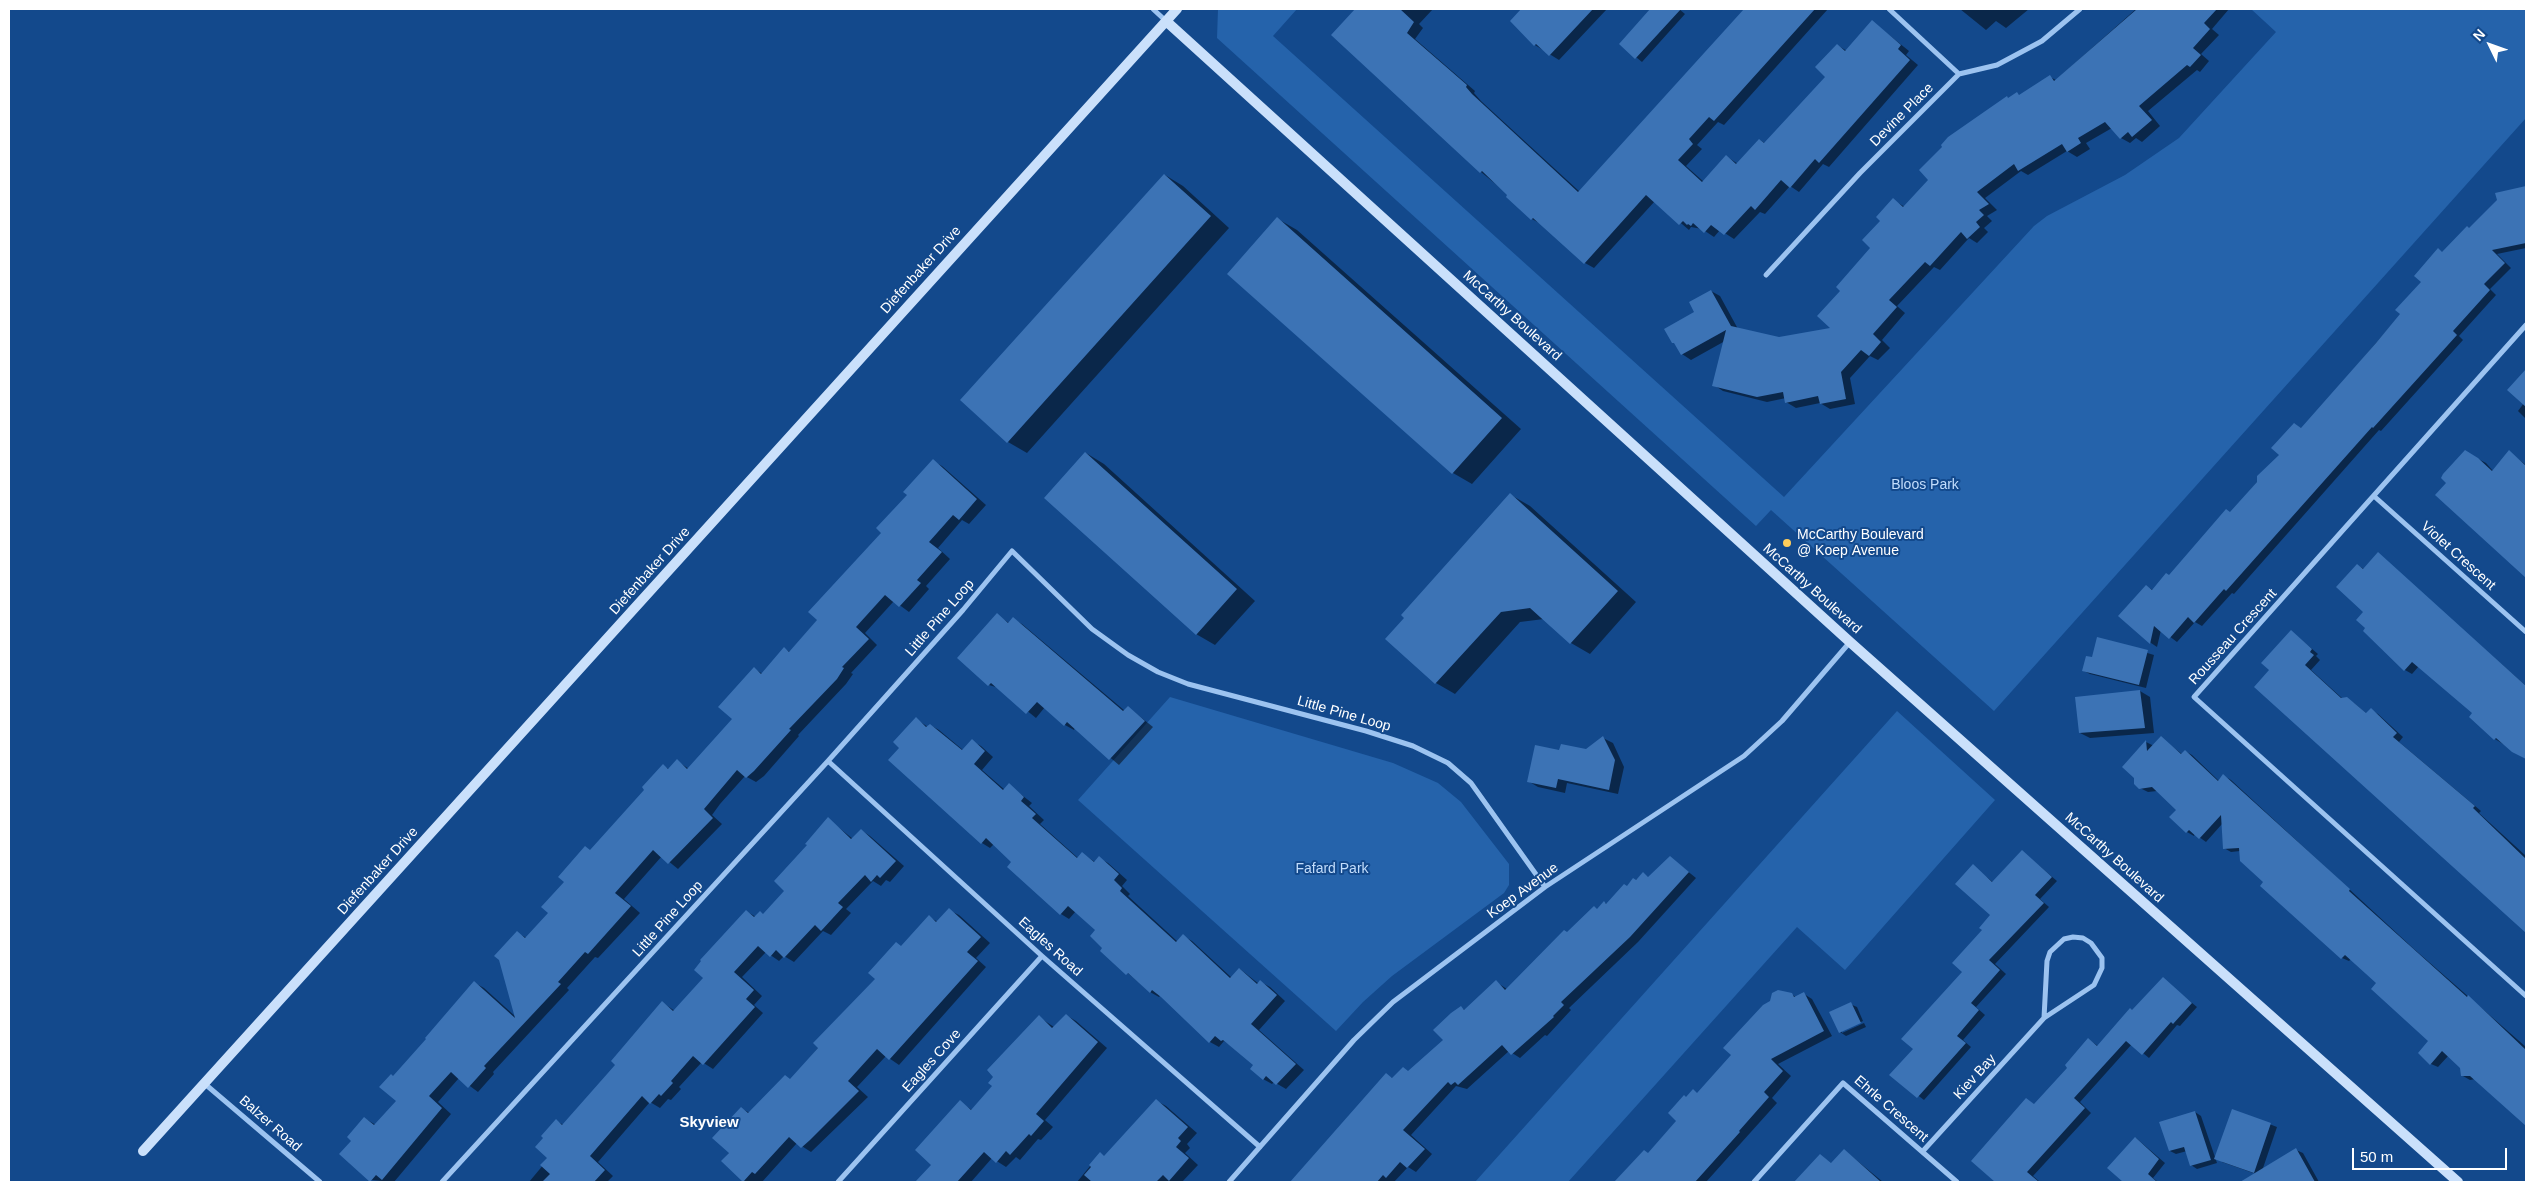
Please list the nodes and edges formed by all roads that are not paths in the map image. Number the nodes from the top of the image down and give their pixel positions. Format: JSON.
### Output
{"nodes":[{"id":1,"x":1153,"y":9,"type":"edge"},
{"id":2,"x":1177,"y":9,"type":"edge"},
{"id":3,"x":1889,"y":9,"type":"edge"},
{"id":4,"x":2080,"y":9,"type":"edge"},
{"id":5,"x":1166,"y":21,"type":"junction"},
{"id":6,"x":1959,"y":74,"type":"junction"},
{"id":7,"x":1766,"y":275,"type":"dead end"},
{"id":8,"x":2526,"y":325,"type":"edge"},
{"id":9,"x":2375,"y":497,"type":"junction"},
{"id":10,"x":2526,"y":632,"type":"edge"},
{"id":11,"x":1850,"y":642,"type":"junction"},
{"id":12,"x":828,"y":761,"type":"junction"},
{"id":13,"x":1545,"y":887,"type":"junction"},
{"id":14,"x":1042,"y":956,"type":"junction"},
{"id":15,"x":2526,"y":996,"type":"edge"},
{"id":16,"x":2044,"y":1018,"type":"junction"},
{"id":17,"x":205,"y":1084,"type":"junction"},
{"id":18,"x":1260,"y":1147,"type":"junction"},
{"id":19,"x":143,"y":1151,"type":"dead end"},
{"id":20,"x":1923,"y":1151,"type":"junction"},
{"id":21,"x":320,"y":1182,"type":"edge"},
{"id":22,"x":442,"y":1182,"type":"edge"},
{"id":23,"x":838,"y":1182,"type":"edge"},
{"id":24,"x":1229,"y":1182,"type":"edge"},
{"id":25,"x":1754,"y":1182,"type":"edge"},
{"id":26,"x":1956,"y":1182,"type":"edge"},
{"id":27,"x":2458,"y":1182,"type":"edge"}],
"edges":[{"from":1,"to":5,"type":"street","name":"McCarthy Boulevard"},
{"from":2,"to":5,"type":"main road","name":"Diefenbaker Drive"},
{"from":3,"to":6,"type":"street"},
{"from":4,"to":6,"type":"street"},
{"from":5,"to":11,"type":"main road","name":"McCarthy Boulevard"},
{"from":5,"to":17,"type":"main road","name":"Diefenbaker Drive"},
{"from":6,"to":7,"type":"street","name":"Devine Place"},
{"from":8,"to":9,"type":"street","name":"Rousseau Crescent"},
{"from":9,"to":10,"type":"street","name":"Violet Crescent"},
{"from":9,"to":15,"type":"street","name":"Rousseau Crescent"},
{"from":11,"to":13,"type":"street","name":"Koep Avenue"},
{"from":11,"to":27,"type":"main road","name":"McCarthy Boulevard"},
{"from":12,"to":13,"type":"street","name":"Little Pine Loop"},
{"from":12,"to":14,"type":"street","name":"Eagles Road"},
{"from":12,"to":22,"type":"street","name":"Little Pine Loop"},
{"from":13,"to":18,"type":"street","name":"Koep Avenue"},
{"from":14,"to":18,"type":"street","name":"Eagles Road"},
{"from":14,"to":23,"type":"street","name":"Eagles Cove"},
{"from":16,"to":16,"type":"street","name":"Kiev Bay"},
{"from":16,"to":20,"type":"street","name":"Kiev Bay"},
{"from":17,"to":19,"type":"main road","name":"Diefenbaker Drive"},
{"from":17,"to":21,"type":"street","name":"Balzer Road"},
{"from":18,"to":24,"type":"street","name":"Koep Avenue"},
{"from":20,"to":25,"type":"street","name":"Ehrle Crescent"},
{"from":20,"to":26,"type":"street","name":"Ehrle Crescent"}]}
